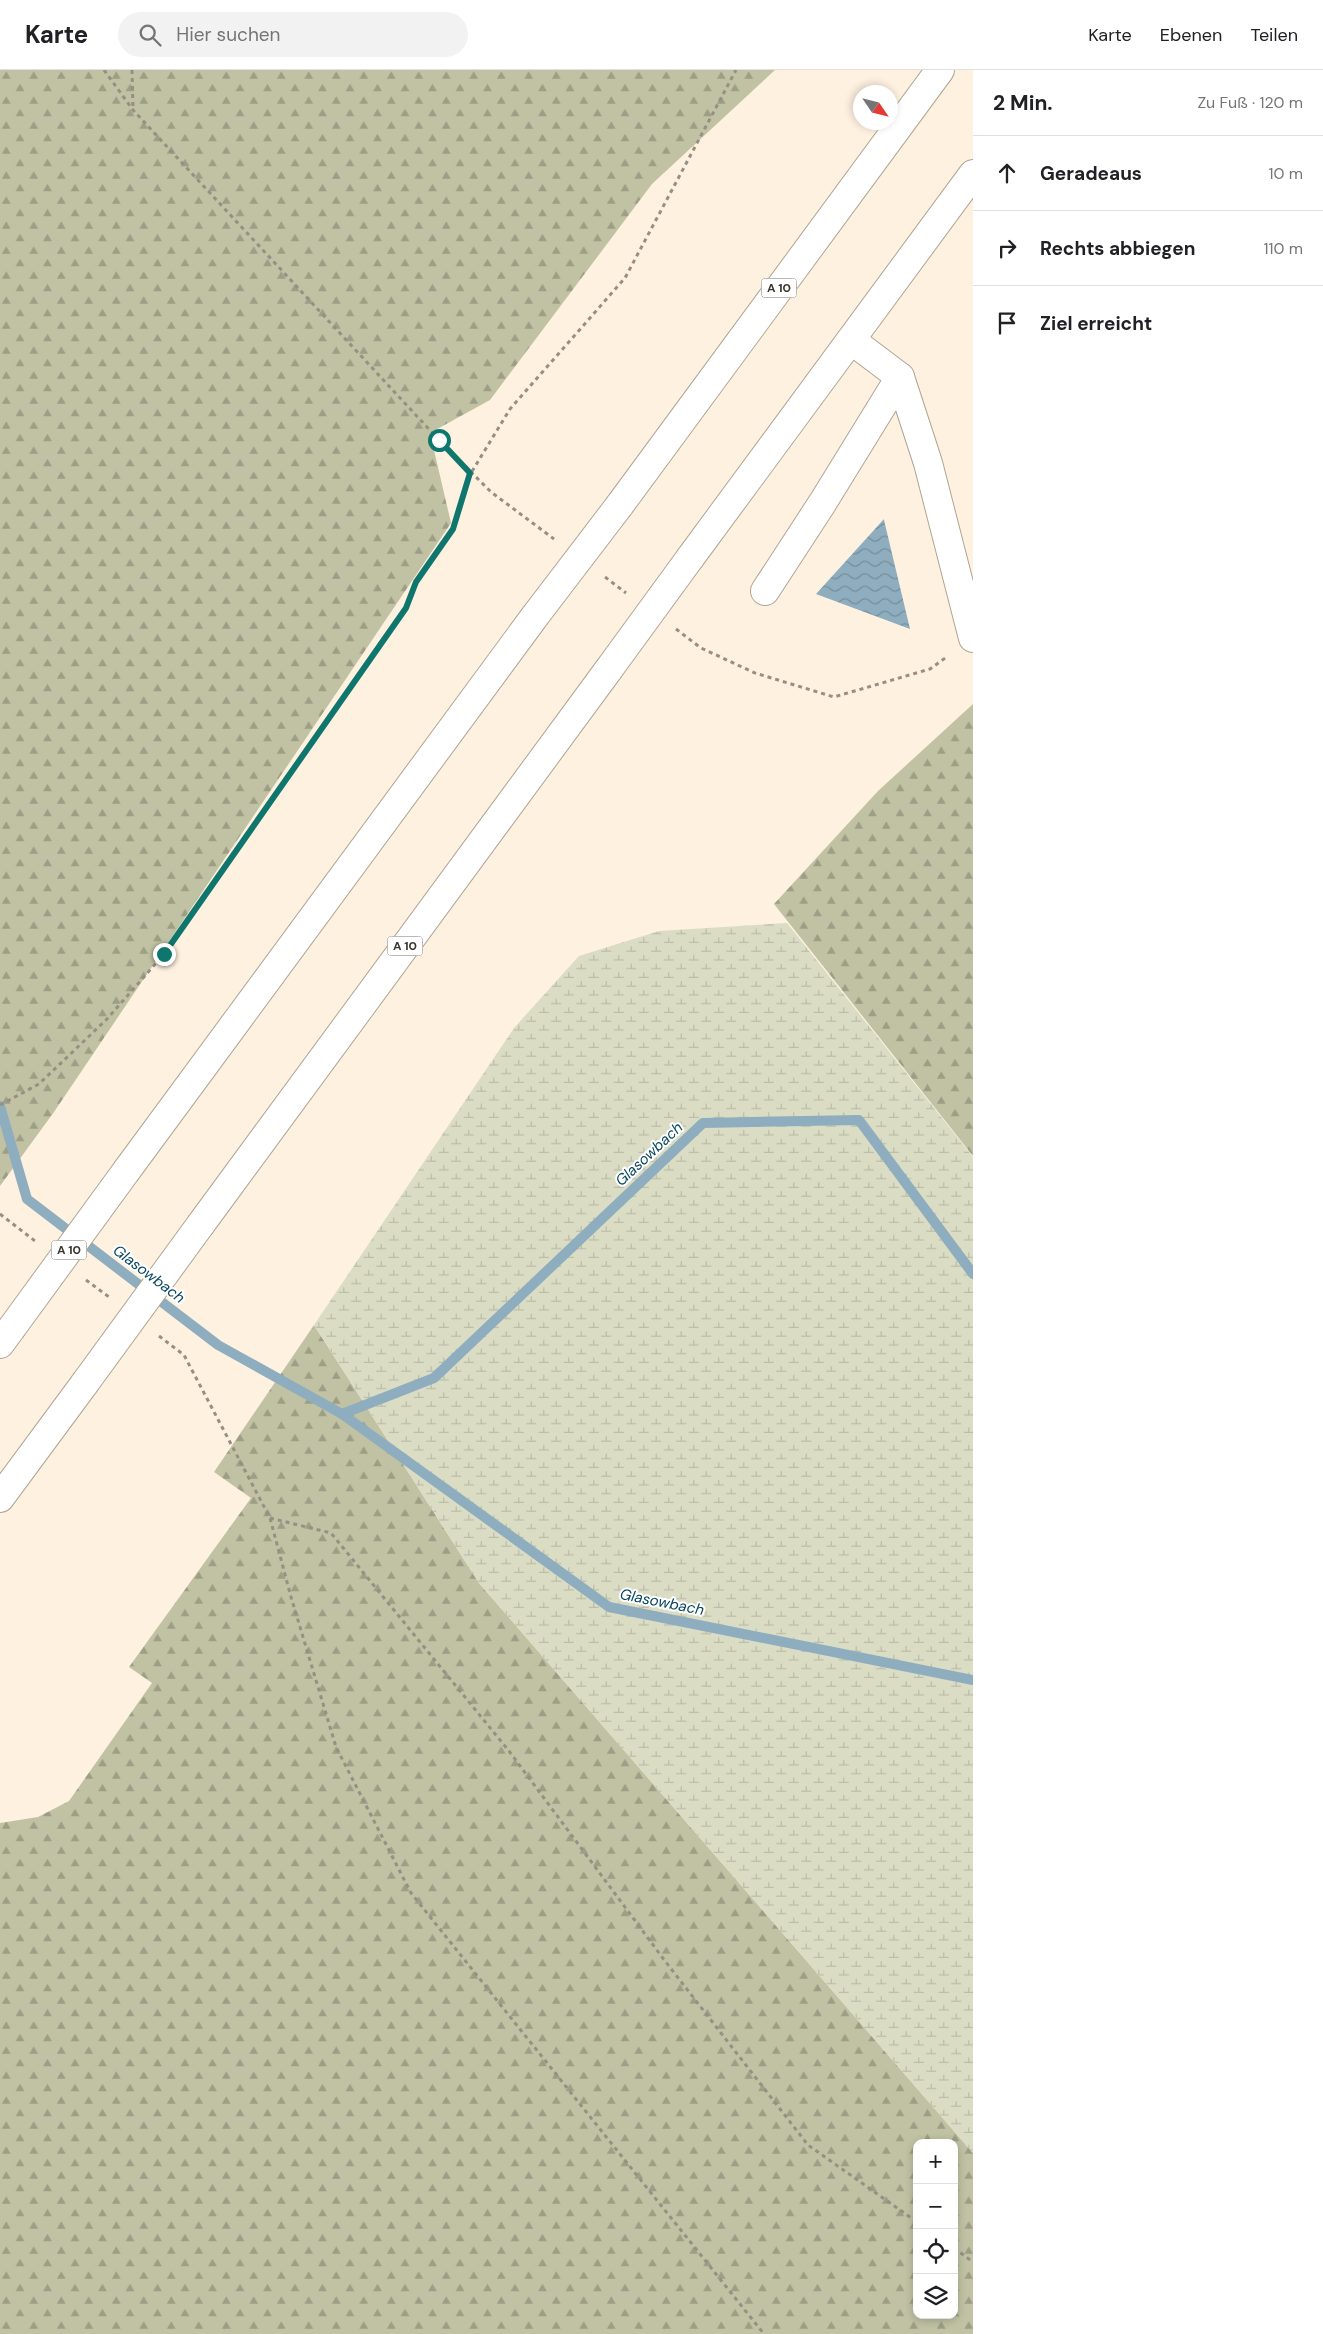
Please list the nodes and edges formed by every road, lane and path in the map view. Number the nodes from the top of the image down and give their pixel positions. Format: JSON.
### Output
{"nodes":[{"id":1,"x":104,"y":70,"type":"edge"},
{"id":2,"x":132,"y":70,"type":"edge"},
{"id":3,"x":736,"y":70,"type":"edge"},
{"id":4,"x":940,"y":70,"type":"edge"},
{"id":5,"x":134,"y":110,"type":"junction"},
{"id":6,"x":973,"y":174,"type":"edge"},
{"id":7,"x":851,"y":340,"type":"junction"},
{"id":8,"x":900,"y":377,"type":"junction"},
{"id":9,"x":470,"y":473,"type":"junction"},
{"id":10,"x":561,"y":544,"type":"dead end"},
{"id":11,"x":600,"y":573,"type":"dead end"},
{"id":12,"x":765,"y":591,"type":"dead end"},
{"id":13,"x":631,"y":596,"type":"dead end"},
{"id":14,"x":670,"y":625,"type":"dead end"},
{"id":15,"x":973,"y":638,"type":"edge"},
{"id":16,"x":0,"y":1105,"type":"edge"},
{"id":17,"x":6,"y":1337,"type":"edge"},
{"id":18,"x":215,"y":1410,"type":"dead end"},
{"id":19,"x":0,"y":1498,"type":"edge"},
{"id":20,"x":270,"y":1518,"type":"junction"},
{"id":21,"x":913,"y":2219,"type":"edge"},
{"id":22,"x":958,"y":2251,"type":"edge"},
{"id":23,"x":973,"y":2262,"type":"edge"},
{"id":24,"x":764,"y":2334,"type":"edge"}],
"edges":[{"from":1,"to":5,"type":"path"},
{"from":2,"to":5,"type":"path"},
{"from":3,"to":9,"type":"path"},
{"from":4,"to":17,"type":"main road","number":"A 10","bridge":true},
{"from":5,"to":9,"type":"path"},
{"from":6,"to":7,"type":"main road","number":"A 10"},
{"from":7,"to":8,"type":"main road"},
{"from":7,"to":19,"type":"main road","number":"A 10","bridge":true},
{"from":8,"to":12,"type":"main road"},
{"from":8,"to":15,"type":"main road"},
{"from":9,"to":10,"type":"path"},
{"from":9,"to":16,"type":"path"},
{"from":11,"to":13,"type":"path"},
{"from":14,"to":15,"type":"path"},
{"from":18,"to":20,"type":"path"},
{"from":20,"to":21,"type":"path"},
{"from":20,"to":24,"type":"path"},
{"from":22,"to":23,"type":"path"}]}
